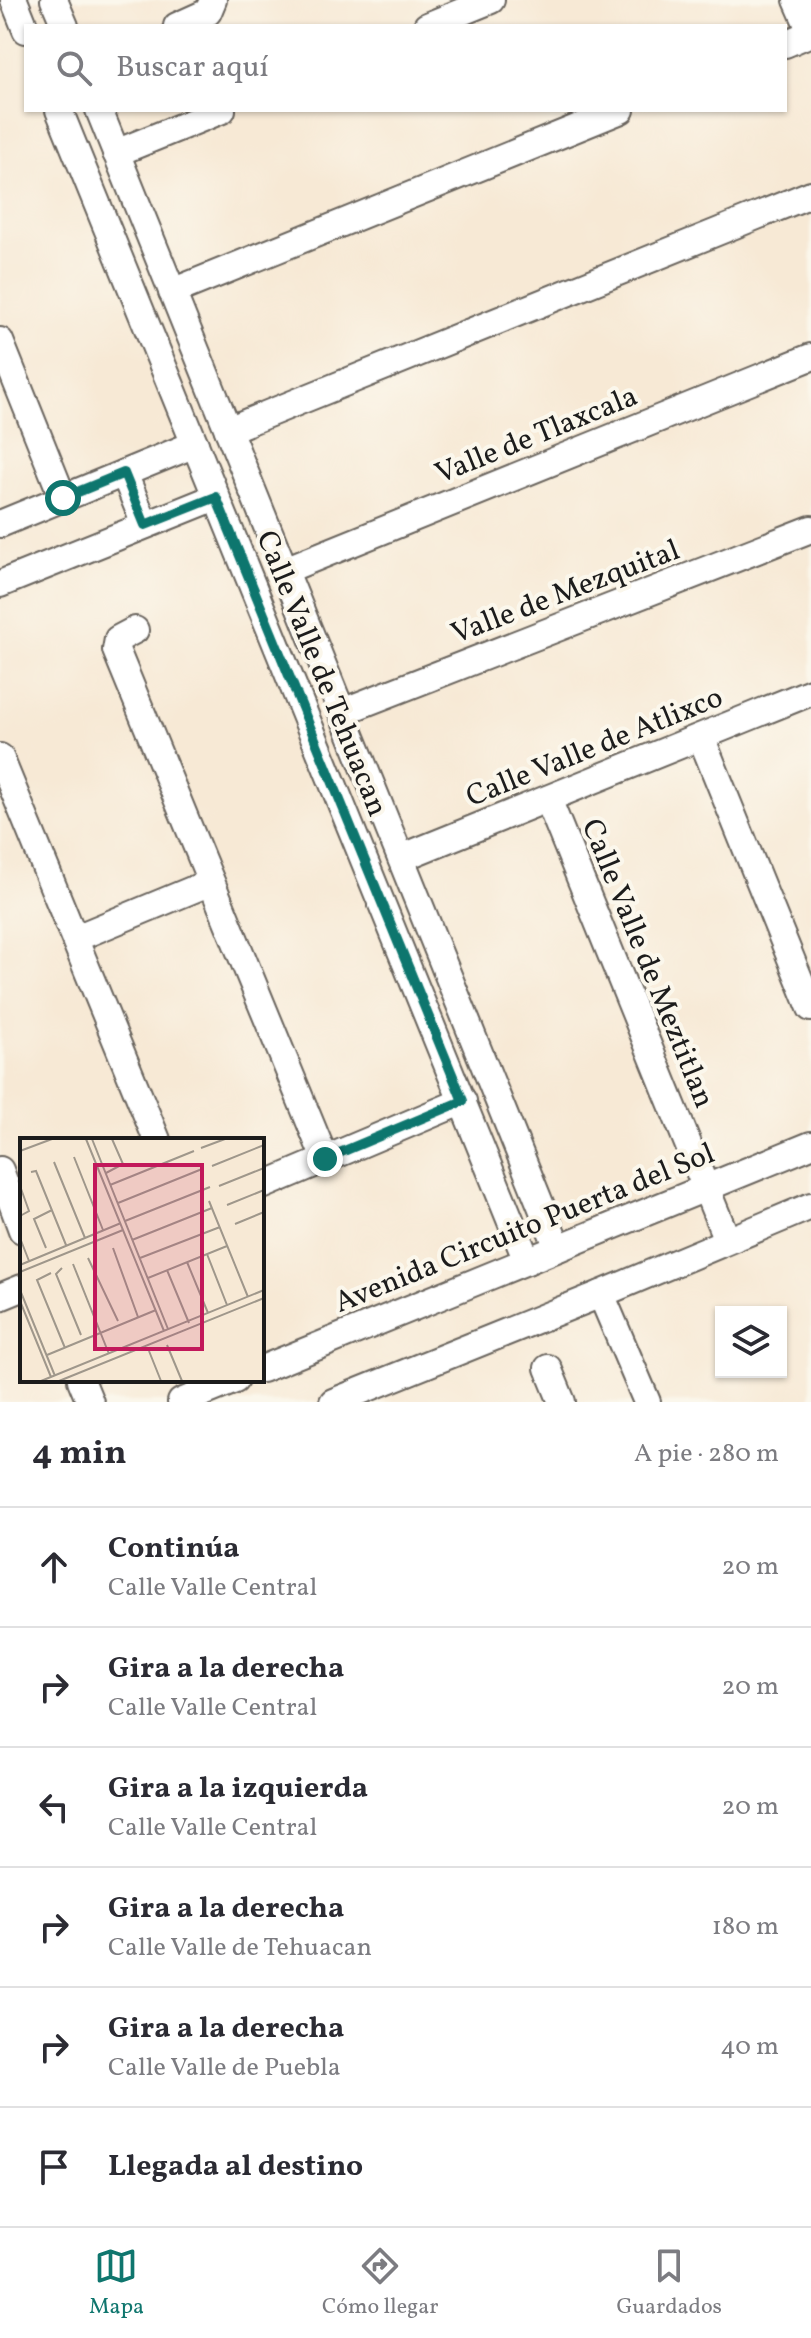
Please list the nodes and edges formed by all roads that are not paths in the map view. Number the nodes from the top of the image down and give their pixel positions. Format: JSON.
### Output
{"nodes":[{"id":1,"x":14,"y":0,"type":"edge"},
{"id":2,"x":54,"y":0,"type":"edge"},
{"id":3,"x":213,"y":0,"type":"edge"},
{"id":4,"x":491,"y":0,"type":"edge"},
{"id":5,"x":797,"y":0,"type":"edge"},
{"id":6,"x":64,"y":24,"type":"edge"},
{"id":7,"x":181,"y":24,"type":"edge"},
{"id":8,"x":432,"y":24,"type":"edge"},
{"id":9,"x":24,"y":25,"type":"edge"},
{"id":10,"x":811,"y":33,"type":"edge"},
{"id":11,"x":787,"y":43,"type":"edge"},
{"id":12,"x":60,"y":112,"type":"edge"},
{"id":13,"x":100,"y":112,"type":"edge"},
{"id":14,"x":217,"y":112,"type":"edge"},
{"id":15,"x":616,"y":112,"type":"edge"},
{"id":16,"x":116,"y":153,"type":"junction"},
{"id":17,"x":811,"y":194,"type":"edge"},
{"id":18,"x":172,"y":292,"type":"junction"},
{"id":19,"x":0,"y":341,"type":"edge"},
{"id":20,"x":811,"y":357,"type":"edge"},
{"id":21,"x":228,"y":430,"type":"junction"},
{"id":22,"x":195,"y":444,"type":"junction"},
{"id":23,"x":124,"y":473,"type":"junction"},
{"id":24,"x":216,"y":497,"type":"junction"},
{"id":25,"x":63,"y":498,"type":"junction"},
{"id":26,"x":0,"y":524,"type":"edge"},
{"id":27,"x":145,"y":525,"type":"junction"},
{"id":28,"x":811,"y":529,"type":"edge"},
{"id":29,"x":285,"y":570,"type":"junction"},
{"id":30,"x":0,"y":584,"type":"edge"},
{"id":31,"x":135,"y":630,"type":"dead end"},
{"id":32,"x":811,"y":692,"type":"edge"},
{"id":33,"x":342,"y":712,"type":"junction"},
{"id":34,"x":701,"y":737,"type":"junction"},
{"id":35,"x":0,"y":757,"type":"edge"},
{"id":36,"x":371,"y":784,"type":"junction"},
{"id":37,"x":339,"y":796,"type":"junction"},
{"id":38,"x":548,"y":799,"type":"junction"},
{"id":39,"x":401,"y":858,"type":"junction"},
{"id":40,"x":211,"y":882,"type":"junction"},
{"id":41,"x":76,"y":938,"type":"junction"},
{"id":42,"x":811,"y":1008,"type":"edge"},
{"id":43,"x":463,"y":1101,"type":"junction"},
{"id":44,"x":156,"y":1138,"type":"edge"},
{"id":45,"x":811,"y":1145,"type":"edge"},
{"id":46,"x":325,"y":1159,"type":"junction"},
{"id":47,"x":0,"y":1170,"type":"edge"},
{"id":48,"x":264,"y":1185,"type":"edge"},
{"id":49,"x":706,"y":1188,"type":"junction"},
{"id":50,"x":811,"y":1206,"type":"edge"},
{"id":51,"x":20,"y":1225,"type":"edge"},
{"id":52,"x":727,"y":1240,"type":"junction"},
{"id":53,"x":558,"y":1248,"type":"junction"},
{"id":54,"x":527,"y":1261,"type":"junction"},
{"id":55,"x":20,"y":1289,"type":"edge"},
{"id":56,"x":601,"y":1294,"type":"junction"},
{"id":57,"x":0,"y":1297,"type":"edge"},
{"id":58,"x":264,"y":1368,"type":"edge"},
{"id":59,"x":548,"y":1368,"type":"dead end"},
{"id":60,"x":82,"y":1382,"type":"edge"},
{"id":61,"x":230,"y":1382,"type":"edge"},
{"id":62,"x":90,"y":1402,"type":"edge"},
{"id":63,"x":181,"y":1402,"type":"edge"},
{"id":64,"x":333,"y":1402,"type":"edge"},
{"id":65,"x":562,"y":1402,"type":"edge"},
{"id":66,"x":647,"y":1402,"type":"edge"}],
"edges":[{"from":1,"to":9,"type":"street"},
{"from":2,"to":6,"type":"street"},
{"from":3,"to":7,"type":"street"},
{"from":4,"to":8,"type":"street"},
{"from":5,"to":10,"type":"street"},
{"from":10,"to":11,"type":"street"},
{"from":12,"to":22,"type":"street","name":"Calle Valle de Tehuacan"},
{"from":13,"to":16,"type":"street","name":"Calle Valle de Tehuacan"},
{"from":14,"to":16,"type":"street"},
{"from":15,"to":18,"type":"street"},
{"from":16,"to":18,"type":"street","name":"Calle Valle de Tehuacan"},
{"from":17,"to":21,"type":"street"},
{"from":18,"to":21,"type":"street","name":"Calle Valle de Tehuacan"},
{"from":19,"to":25,"type":"street"},
{"from":20,"to":29,"type":"street","name":"Valle de Tlaxcala"},
{"from":21,"to":29,"type":"street","name":"Calle Valle de Tehuacan"},
{"from":22,"to":23,"type":"street"},
{"from":22,"to":24,"type":"street","name":"Calle Valle de Tehuacan"},
{"from":23,"to":25,"type":"street"},
{"from":23,"to":27,"type":"street"},
{"from":24,"to":27,"type":"street"},
{"from":24,"to":37,"type":"street","name":"Calle Valle de Tehuacan"},
{"from":25,"to":26,"type":"street"},
{"from":27,"to":30,"type":"street"},
{"from":28,"to":33,"type":"street","name":"Valle de Mezquital"},
{"from":29,"to":33,"type":"street","name":"Calle Valle de Tehuacan"},
{"from":31,"to":40,"type":"street"},
{"from":32,"to":34,"type":"street","name":"Calle Valle de Atlixco"},
{"from":33,"to":36,"type":"street","name":"Calle Valle de Tehuacan"},
{"from":34,"to":38,"type":"street","name":"Calle Valle de Atlixco"},
{"from":34,"to":42,"type":"street"},
{"from":35,"to":41,"type":"street"},
{"from":36,"to":37,"type":"street"},
{"from":36,"to":39,"type":"street","name":"Calle Valle de Tehuacan"},
{"from":37,"to":43,"type":"street","name":"Calle Valle de Tehuacan"},
{"from":38,"to":39,"type":"street","name":"Calle Valle de Atlixco"},
{"from":38,"to":49,"type":"street","name":"Calle Valle de Meztitlan"},
{"from":39,"to":53,"type":"street","name":"Calle Valle de Tehuacan"},
{"from":40,"to":41,"type":"street"},
{"from":40,"to":46,"type":"street"},
{"from":41,"to":44,"type":"street"},
{"from":43,"to":46,"type":"street"},
{"from":43,"to":54,"type":"street","name":"Calle Valle de Tehuacan"},
{"from":45,"to":49,"type":"street","name":"Avenida Circuito Puerta del Sol"},
{"from":46,"to":48,"type":"street"},
{"from":47,"to":51,"type":"street"},
{"from":49,"to":52,"type":"street","name":"Calle Valle de Meztitlan"},
{"from":49,"to":53,"type":"street","name":"Avenida Circuito Puerta del Sol"},
{"from":50,"to":52,"type":"street"},
{"from":52,"to":56,"type":"street"},
{"from":53,"to":54,"type":"street","name":"Avenida Circuito Puerta del Sol"},
{"from":54,"to":58,"type":"street","name":"Avenida Circuito Puerta del Sol"},
{"from":55,"to":57,"type":"street"},
{"from":56,"to":64,"type":"street"},
{"from":56,"to":66,"type":"street"},
{"from":59,"to":65,"type":"street"},
{"from":60,"to":62,"type":"street"},
{"from":61,"to":63,"type":"street"}]}
